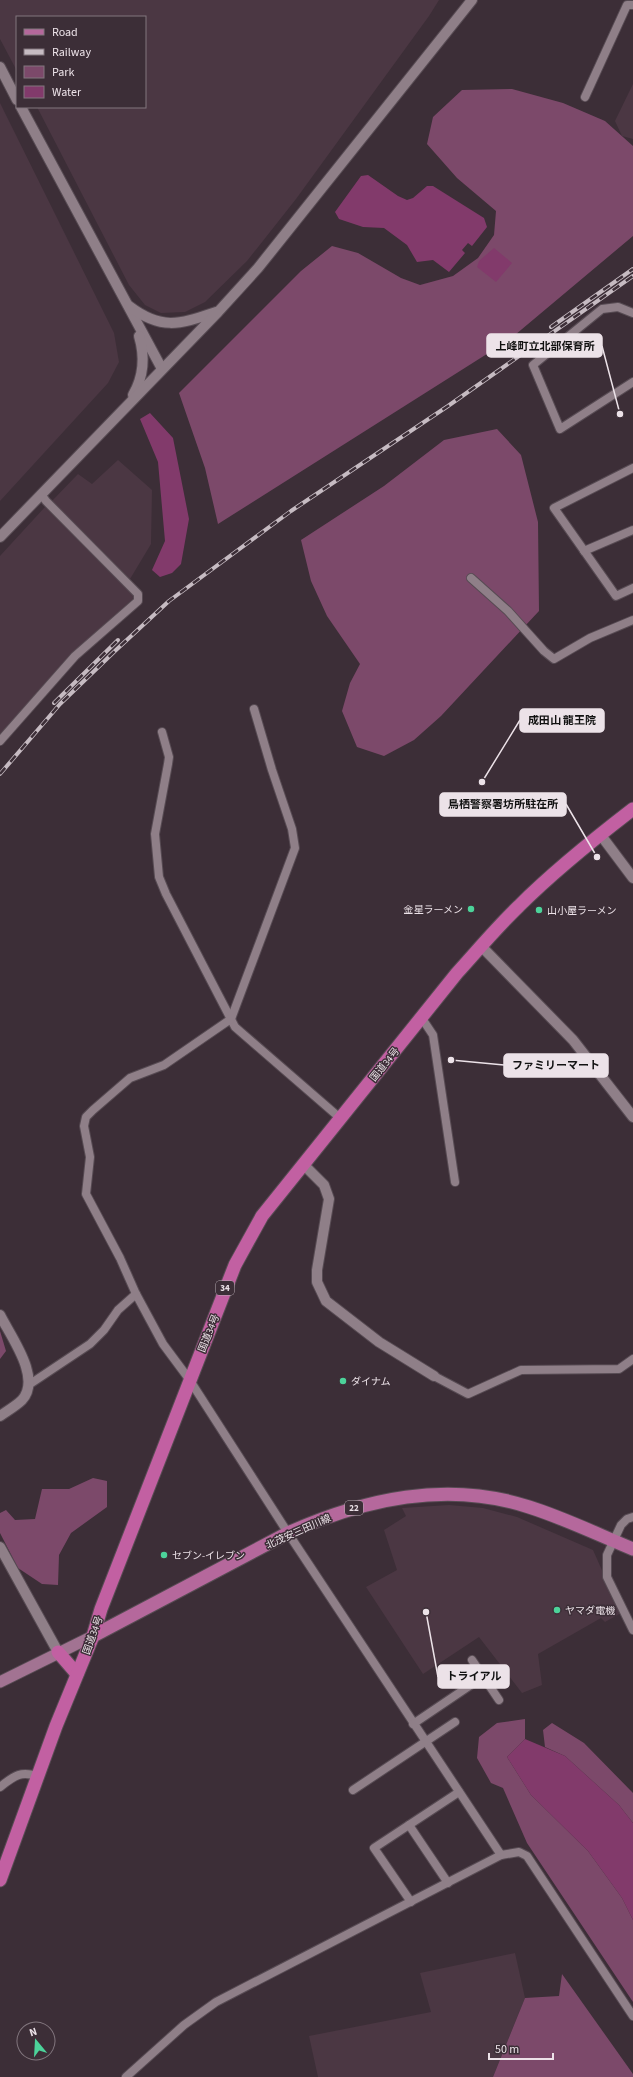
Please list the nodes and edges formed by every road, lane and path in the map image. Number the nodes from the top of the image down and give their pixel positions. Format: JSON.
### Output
{"nodes":[{"id":1,"x":472,"y":0,"type":"edge"},
{"id":2,"x":633,"y":5,"type":"edge"},
{"id":3,"x":0,"y":68,"type":"edge"},
{"id":4,"x":585,"y":97,"type":"dead end"},
{"id":5,"x":16,"y":98,"type":"edge"},
{"id":6,"x":22,"y":108,"type":"edge"},
{"id":7,"x":127,"y":305,"type":"junction"},
{"id":8,"x":218,"y":312,"type":"junction"},
{"id":9,"x":633,"y":313,"type":"edge"},
{"id":10,"x":133,"y":318,"type":"junction"},
{"id":11,"x":162,"y":369,"type":"junction"},
{"id":12,"x":633,"y":382,"type":"edge"},
{"id":13,"x":128,"y":404,"type":"junction"},
{"id":14,"x":633,"y":468,"type":"edge"},
{"id":15,"x":41,"y":494,"type":"junction"},
{"id":16,"x":633,"y":530,"type":"edge"},
{"id":17,"x":0,"y":537,"type":"edge"},
{"id":18,"x":584,"y":551,"type":"junction"},
{"id":19,"x":471,"y":578,"type":"dead end"},
{"id":20,"x":633,"y":588,"type":"edge"},
{"id":21,"x":633,"y":620,"type":"edge"},
{"id":22,"x":254,"y":709,"type":"dead end"},
{"id":23,"x":162,"y":732,"type":"dead end"},
{"id":24,"x":0,"y":741,"type":"edge"},
{"id":25,"x":633,"y":809,"type":"edge"},
{"id":26,"x":600,"y":834,"type":"junction"},
{"id":27,"x":633,"y":878,"type":"edge"},
{"id":28,"x":481,"y":946,"type":"junction"},
{"id":29,"x":421,"y":1017,"type":"junction"},
{"id":30,"x":230,"y":1019,"type":"junction"},
{"id":31,"x":633,"y":1117,"type":"edge"},
{"id":32,"x":340,"y":1118,"type":"junction"},
{"id":33,"x":303,"y":1164,"type":"junction"},
{"id":34,"x":455,"y":1182,"type":"dead end"},
{"id":35,"x":136,"y":1294,"type":"junction"},
{"id":36,"x":0,"y":1315,"type":"edge"},
{"id":37,"x":633,"y":1359,"type":"edge"},
{"id":38,"x":434,"y":1376,"type":"joint"},
{"id":39,"x":189,"y":1379,"type":"junction"},
{"id":40,"x":30,"y":1384,"type":"junction"},
{"id":41,"x":0,"y":1416,"type":"edge"},
{"id":42,"x":633,"y":1517,"type":"edge"},
{"id":43,"x":288,"y":1533,"type":"junction"},
{"id":44,"x":615,"y":1542,"type":"junction"},
{"id":45,"x":0,"y":1547,"type":"edge"},
{"id":46,"x":633,"y":1549,"type":"edge"},
{"id":47,"x":633,"y":1630,"type":"edge"},
{"id":48,"x":93,"y":1636,"type":"junction"},
{"id":49,"x":58,"y":1652,"type":"junction"},
{"id":50,"x":472,"y":1660,"type":"dead end"},
{"id":51,"x":77,"y":1674,"type":"junction"},
{"id":52,"x":484,"y":1676,"type":"junction"},
{"id":53,"x":0,"y":1682,"type":"edge"},
{"id":54,"x":500,"y":1700,"type":"dead end"},
{"id":55,"x":455,"y":1722,"type":"dead end"},
{"id":56,"x":413,"y":1724,"type":"junction"},
{"id":57,"x":425,"y":1742,"type":"junction"},
{"id":58,"x":38,"y":1777,"type":"junction"},
{"id":59,"x":0,"y":1787,"type":"edge"},
{"id":60,"x":354,"y":1790,"type":"dead end"},
{"id":61,"x":459,"y":1792,"type":"junction"},
{"id":62,"x":409,"y":1825,"type":"junction"},
{"id":63,"x":501,"y":1855,"type":"junction"},
{"id":64,"x":0,"y":1880,"type":"edge"},
{"id":65,"x":448,"y":1883,"type":"junction"},
{"id":66,"x":411,"y":1902,"type":"junction"},
{"id":67,"x":633,"y":2016,"type":"edge"},
{"id":68,"x":126,"y":2077,"type":"edge"}],
"edges":[{"from":1,"to":8,"type":"street"},
{"from":2,"to":4,"type":"street"},
{"from":3,"to":5,"type":"street"},
{"from":6,"to":7,"type":"street"},
{"from":7,"to":8,"type":"street"},
{"from":7,"to":10,"type":"street"},
{"from":8,"to":11,"type":"street"},
{"from":9,"to":12,"type":"street"},
{"from":10,"to":11,"type":"street"},
{"from":10,"to":13,"type":"street"},
{"from":11,"to":13,"type":"street"},
{"from":13,"to":15,"type":"street"},
{"from":14,"to":18,"type":"street"},
{"from":15,"to":17,"type":"street"},
{"from":15,"to":24,"type":"street"},
{"from":16,"to":18,"type":"street"},
{"from":18,"to":20,"type":"street"},
{"from":19,"to":21,"type":"street"},
{"from":22,"to":30,"type":"street"},
{"from":23,"to":30,"type":"street"},
{"from":25,"to":26,"type":"highway","name":"国道34号","number":"34"},
{"from":26,"to":27,"type":"street"},
{"from":26,"to":28,"type":"highway","name":"国道34号","number":"34"},
{"from":28,"to":29,"type":"highway","name":"国道34号","number":"34"},
{"from":28,"to":31,"type":"street"},
{"from":29,"to":32,"type":"highway","name":"国道34号","number":"34"},
{"from":29,"to":34,"type":"street"},
{"from":30,"to":32,"type":"street"},
{"from":30,"to":35,"type":"street"},
{"from":32,"to":33,"type":"highway","name":"国道34号","number":"34"},
{"from":33,"to":38,"type":"street"},
{"from":33,"to":39,"type":"highway","name":"国道34号","number":"34"},
{"from":35,"to":39,"type":"street"},
{"from":35,"to":40,"type":"street"},
{"from":36,"to":40,"type":"street"},
{"from":37,"to":38,"type":"street"},
{"from":39,"to":43,"type":"street"},
{"from":39,"to":48,"type":"highway","name":"国道34号","number":"34"},
{"from":40,"to":41,"type":"street"},
{"from":42,"to":44,"type":"street"},
{"from":43,"to":44,"type":"main road","name":"北茂安三田川線","number":"22"},
{"from":43,"to":48,"type":"main road","name":"北茂安三田川線","number":"22"},
{"from":43,"to":56,"type":"street"},
{"from":44,"to":46,"type":"main road","name":"北茂安三田川線","number":"22"},
{"from":44,"to":47,"type":"street"},
{"from":45,"to":49,"type":"street"},
{"from":48,"to":49,"type":"main road"},
{"from":48,"to":51,"type":"highway","name":"国道34号","number":"34"},
{"from":49,"to":51,"type":"highway"},
{"from":49,"to":53,"type":"main road"},
{"from":50,"to":52,"type":"street"},
{"from":51,"to":58,"type":"highway","name":"国道34号","number":"34"},
{"from":52,"to":54,"type":"street"},
{"from":52,"to":56,"type":"street"},
{"from":55,"to":57,"type":"street"},
{"from":56,"to":57,"type":"street"},
{"from":57,"to":60,"type":"street"},
{"from":57,"to":61,"type":"street"},
{"from":58,"to":59,"type":"street"},
{"from":58,"to":64,"type":"highway","name":"国道34号","number":"34"},
{"from":61,"to":62,"type":"street"},
{"from":61,"to":63,"type":"street"},
{"from":62,"to":65,"type":"street"},
{"from":62,"to":66,"type":"street"},
{"from":63,"to":65,"type":"street"},
{"from":63,"to":67,"type":"street"},
{"from":65,"to":66,"type":"street"},
{"from":66,"to":68,"type":"street"}]}
